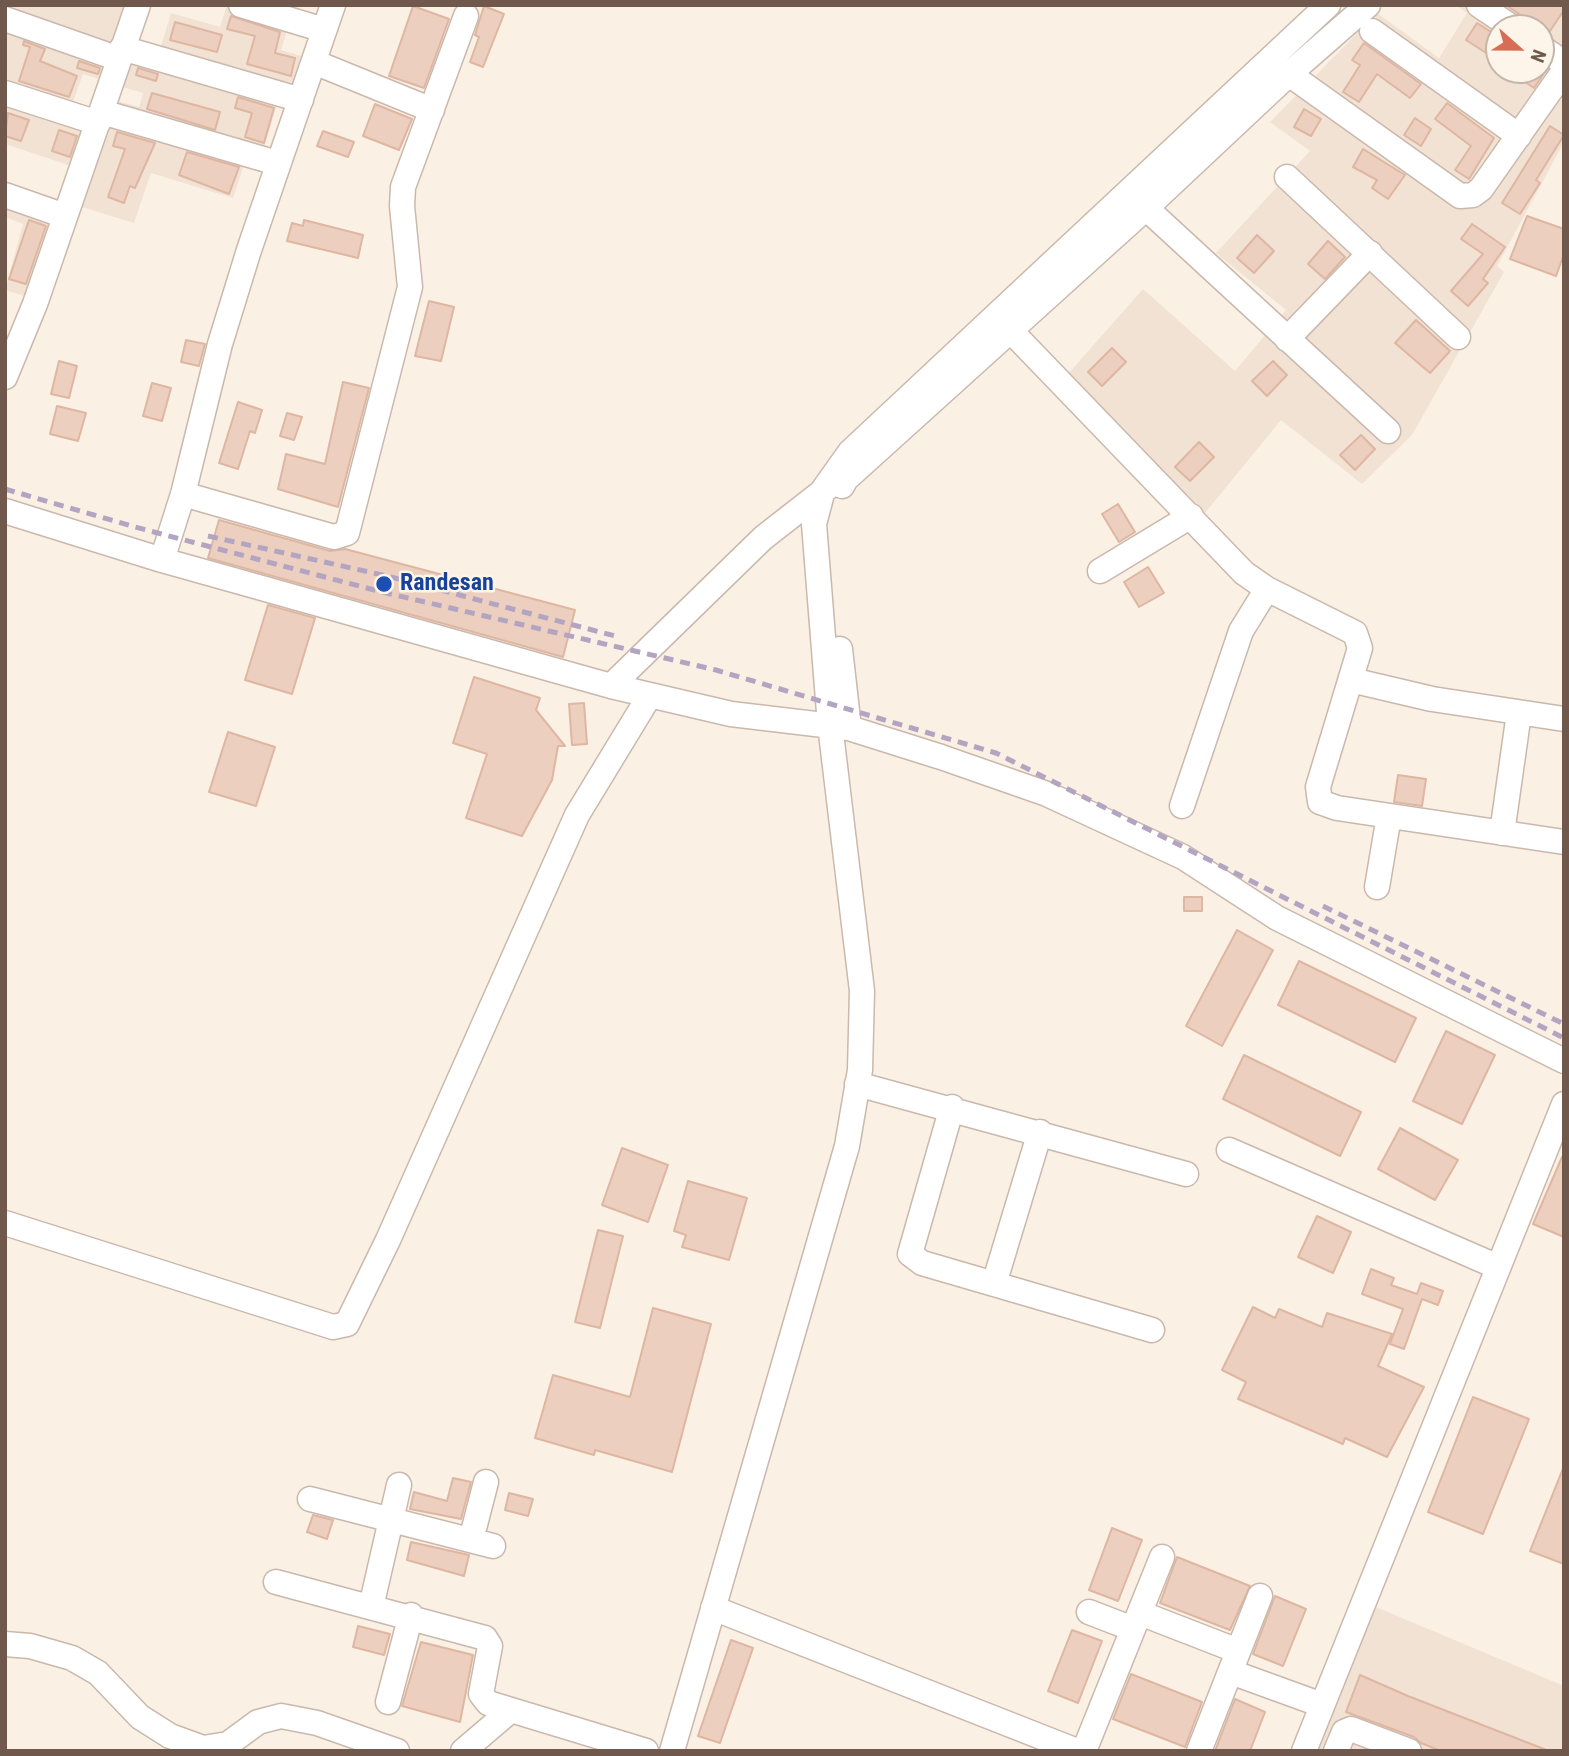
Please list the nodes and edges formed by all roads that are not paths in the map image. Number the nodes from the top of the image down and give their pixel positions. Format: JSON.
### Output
{"nodes":[{"id":1,"x":138,"y":5,"type":"edge"},
{"id":2,"x":241,"y":5,"type":"edge"},
{"id":3,"x":333,"y":5,"type":"edge"},
{"id":4,"x":1328,"y":5,"type":"edge"},
{"id":5,"x":1368,"y":5,"type":"edge"},
{"id":6,"x":466,"y":16,"type":"dead end"},
{"id":7,"x":5,"y":19,"type":"edge"},
{"id":8,"x":324,"y":30,"type":"junction"},
{"id":9,"x":1372,"y":31,"type":"dead end"},
{"id":10,"x":121,"y":54,"type":"junction"},
{"id":11,"x":314,"y":62,"type":"junction"},
{"id":12,"x":1564,"y":71,"type":"edge"},
{"id":13,"x":1289,"y":74,"type":"junction"},
{"id":14,"x":5,"y":93,"type":"edge"},
{"id":15,"x":301,"y":100,"type":"junction"},
{"id":16,"x":432,"y":110,"type":"junction"},
{"id":17,"x":100,"y":117,"type":"junction"},
{"id":18,"x":1519,"y":136,"type":"junction"},
{"id":19,"x":277,"y":163,"type":"junction"},
{"id":20,"x":1287,"y":177,"type":"dead end"},
{"id":21,"x":5,"y":195,"type":"edge"},
{"id":22,"x":1146,"y":208,"type":"junction"},
{"id":23,"x":65,"y":216,"type":"junction"},
{"id":24,"x":1370,"y":253,"type":"junction"},
{"id":25,"x":1010,"y":330,"type":"junction"},
{"id":26,"x":1458,"y":337,"type":"dead end"},
{"id":27,"x":1287,"y":339,"type":"junction"},
{"id":28,"x":5,"y":377,"type":"edge"},
{"id":29,"x":1388,"y":431,"type":"dead end"},
{"id":30,"x":846,"y":479,"type":"junction"},
{"id":31,"x":823,"y":490,"type":"junction"},
{"id":32,"x":183,"y":494,"type":"junction"},
{"id":33,"x":5,"y":511,"type":"edge"},
{"id":34,"x":1191,"y":516,"type":"junction"},
{"id":35,"x":162,"y":560,"type":"junction"},
{"id":36,"x":1100,"y":571,"type":"dead end"},
{"id":37,"x":1266,"y":589,"type":"junction"},
{"id":38,"x":1351,"y":680,"type":"junction"},
{"id":39,"x":611,"y":686,"type":"junction"},
{"id":40,"x":650,"y":695,"type":"junction"},
{"id":41,"x":1520,"y":713,"type":"junction"},
{"id":42,"x":1564,"y":719,"type":"edge"},
{"id":43,"x":839,"y":726,"type":"junction"},
{"id":44,"x":1182,"y":806,"type":"dead end"},
{"id":45,"x":1389,"y":816,"type":"junction"},
{"id":46,"x":1502,"y":833,"type":"junction"},
{"id":47,"x":1564,"y":842,"type":"edge"},
{"id":48,"x":1377,"y":887,"type":"dead end"},
{"id":49,"x":1564,"y":1061,"type":"edge"},
{"id":50,"x":857,"y":1084,"type":"junction"},
{"id":51,"x":1564,"y":1104,"type":"edge"},
{"id":52,"x":953,"y":1107,"type":"junction"},
{"id":53,"x":1040,"y":1132,"type":"junction"},
{"id":54,"x":1229,"y":1150,"type":"dead end"},
{"id":55,"x":1185,"y":1174,"type":"dead end"},
{"id":56,"x":5,"y":1223,"type":"edge"},
{"id":57,"x":1498,"y":1267,"type":"junction"},
{"id":58,"x":994,"y":1284,"type":"junction"},
{"id":59,"x":1152,"y":1330,"type":"dead end"},
{"id":60,"x":486,"y":1482,"type":"dead end"},
{"id":61,"x":399,"y":1485,"type":"dead end"},
{"id":62,"x":310,"y":1499,"type":"dead end"},
{"id":63,"x":392,"y":1520,"type":"junction"},
{"id":64,"x":1161,"y":1557,"type":"dead end"},
{"id":65,"x":276,"y":1582,"type":"dead end"},
{"id":66,"x":1260,"y":1596,"type":"dead end"},
{"id":67,"x":371,"y":1607,"type":"junction"},
{"id":68,"x":713,"y":1608,"type":"junction"},
{"id":69,"x":1089,"y":1612,"type":"dead end"},
{"id":70,"x":411,"y":1615,"type":"junction"},
{"id":71,"x":1137,"y":1621,"type":"junction"},
{"id":72,"x":5,"y":1644,"type":"edge"},
{"id":73,"x":1234,"y":1661,"type":"junction"},
{"id":74,"x":388,"y":1702,"type":"dead end"},
{"id":75,"x":1322,"y":1705,"type":"junction"},
{"id":76,"x":511,"y":1710,"type":"junction"},
{"id":77,"x":1307,"y":1742,"type":"edge"},
{"id":78,"x":1337,"y":1747,"type":"edge"},
{"id":79,"x":1404,"y":1750,"type":"edge"},
{"id":80,"x":397,"y":1751,"type":"edge"},
{"id":81,"x":463,"y":1751,"type":"edge"},
{"id":82,"x":646,"y":1751,"type":"edge"},
{"id":83,"x":672,"y":1751,"type":"edge"},
{"id":84,"x":1077,"y":1751,"type":"edge"},
{"id":85,"x":1084,"y":1751,"type":"edge"},
{"id":86,"x":1199,"y":1751,"type":"edge"}],
"edges":[{"from":1,"to":10,"type":"street"},
{"from":2,"to":8,"type":"street"},
{"from":3,"to":8,"type":"street"},
{"from":4,"to":31,"type":"street"},
{"from":5,"to":13,"type":"street"},
{"from":6,"to":16,"type":"street"},
{"from":7,"to":10,"type":"street"},
{"from":8,"to":11,"type":"street"},
{"from":9,"to":18,"type":"street"},
{"from":10,"to":15,"type":"street"},
{"from":10,"to":17,"type":"street"},
{"from":11,"to":15,"type":"street"},
{"from":11,"to":16,"type":"street"},
{"from":12,"to":18,"type":"street"},
{"from":13,"to":18,"type":"street"},
{"from":13,"to":22,"type":"street"},
{"from":14,"to":17,"type":"street"},
{"from":15,"to":19,"type":"street"},
{"from":16,"to":32,"type":"street"},
{"from":17,"to":19,"type":"street"},
{"from":17,"to":23,"type":"street"},
{"from":19,"to":32,"type":"street"},
{"from":20,"to":24,"type":"street"},
{"from":21,"to":23,"type":"street"},
{"from":22,"to":25,"type":"street"},
{"from":22,"to":27,"type":"street"},
{"from":23,"to":28,"type":"street"},
{"from":24,"to":26,"type":"street"},
{"from":24,"to":27,"type":"street"},
{"from":25,"to":30,"type":"street"},
{"from":25,"to":34,"type":"street"},
{"from":27,"to":29,"type":"street"},
{"from":30,"to":31,"type":"street"},
{"from":30,"to":43,"type":"street"},
{"from":31,"to":39,"type":"street"},
{"from":31,"to":43,"type":"street"},
{"from":32,"to":35,"type":"street"},
{"from":33,"to":35,"type":"street"},
{"from":34,"to":36,"type":"street"},
{"from":34,"to":37,"type":"street"},
{"from":35,"to":39,"type":"street"},
{"from":37,"to":38,"type":"street"},
{"from":37,"to":44,"type":"street"},
{"from":38,"to":41,"type":"street"},
{"from":38,"to":45,"type":"street"},
{"from":39,"to":40,"type":"street"},
{"from":40,"to":43,"type":"street"},
{"from":40,"to":56,"type":"street"},
{"from":41,"to":42,"type":"street"},
{"from":41,"to":46,"type":"street"},
{"from":43,"to":49,"type":"street"},
{"from":43,"to":50,"type":"street"},
{"from":45,"to":46,"type":"street"},
{"from":45,"to":48,"type":"street"},
{"from":46,"to":47,"type":"street"},
{"from":50,"to":52,"type":"street"},
{"from":50,"to":68,"type":"street"},
{"from":51,"to":57,"type":"street"},
{"from":52,"to":53,"type":"street"},
{"from":52,"to":58,"type":"street"},
{"from":53,"to":55,"type":"street"},
{"from":53,"to":58,"type":"street"},
{"from":54,"to":57,"type":"street"},
{"from":57,"to":75,"type":"street"},
{"from":58,"to":59,"type":"street"},
{"from":60,"to":63,"type":"street"},
{"from":61,"to":63,"type":"street"},
{"from":62,"to":63,"type":"street"},
{"from":63,"to":67,"type":"street"},
{"from":64,"to":71,"type":"street"},
{"from":65,"to":67,"type":"street"},
{"from":66,"to":73,"type":"street"},
{"from":67,"to":70,"type":"street"},
{"from":68,"to":83,"type":"street"},
{"from":68,"to":84,"type":"street"},
{"from":69,"to":71,"type":"street"},
{"from":70,"to":74,"type":"street"},
{"from":70,"to":76,"type":"street"},
{"from":71,"to":73,"type":"street"},
{"from":71,"to":85,"type":"street"},
{"from":72,"to":80,"type":"street"},
{"from":73,"to":75,"type":"street"},
{"from":73,"to":86,"type":"street"},
{"from":75,"to":77,"type":"street"},
{"from":76,"to":81,"type":"street"},
{"from":76,"to":82,"type":"street"},
{"from":77,"to":78,"type":"street"},
{"from":78,"to":79,"type":"street"}]}
